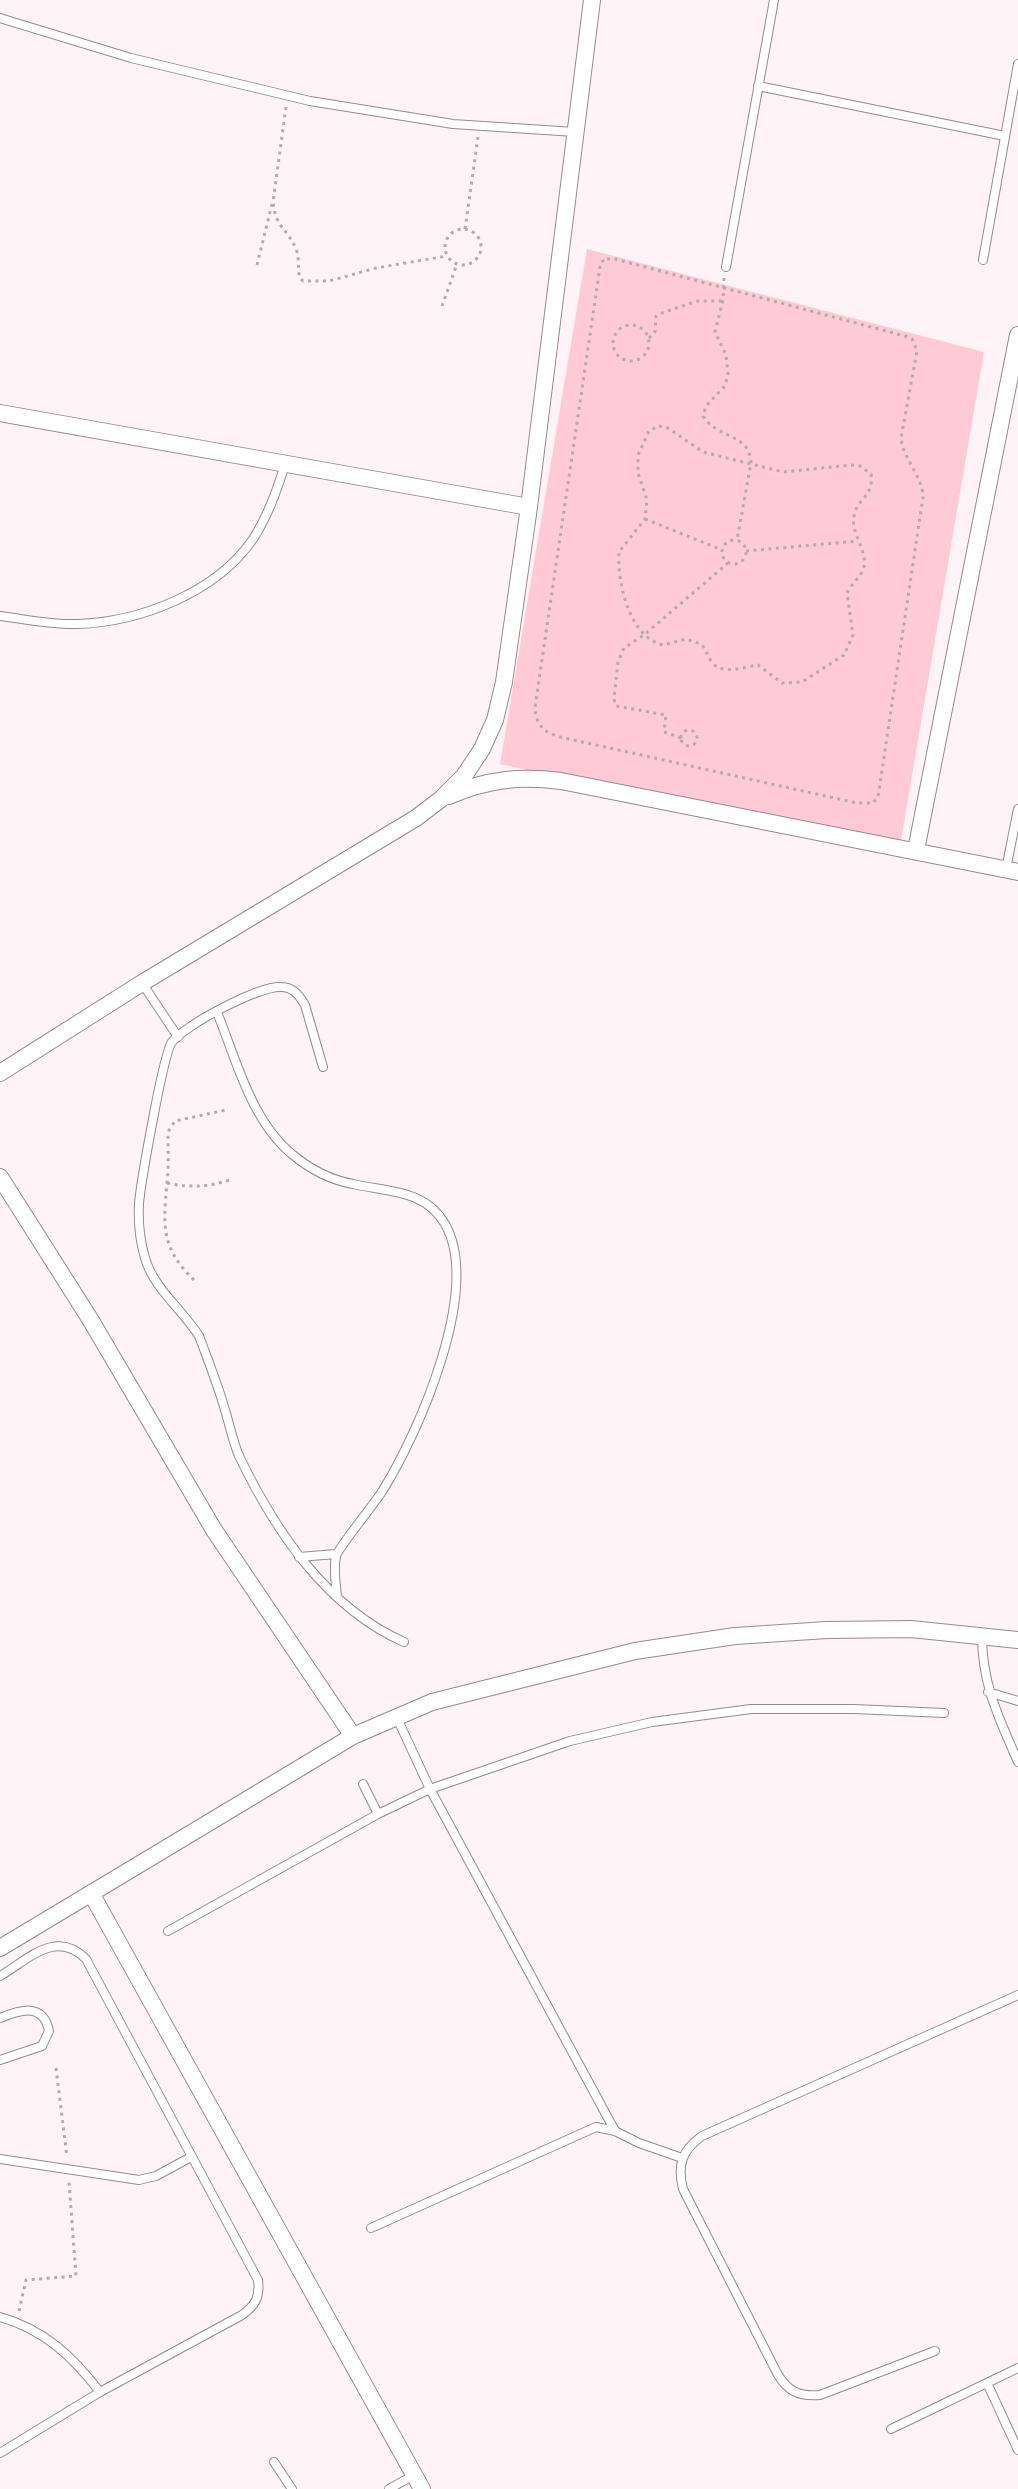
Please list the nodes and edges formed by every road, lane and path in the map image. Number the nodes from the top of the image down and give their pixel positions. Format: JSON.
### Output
{"nodes":[{"id":1,"x":592,"y":0,"type":"edge"},
{"id":2,"x":774,"y":0,"type":"edge"},
{"id":3,"x":0,"y":18,"type":"edge"},
{"id":4,"x":1018,"y":64,"type":"edge"},
{"id":5,"x":758,"y":86,"type":"junction"},
{"id":6,"x":288,"y":96,"type":"junction"},
{"id":7,"x":480,"y":127,"type":"junction"},
{"id":8,"x":575,"y":132,"type":"junction"},
{"id":9,"x":1005,"y":136,"type":"junction"},
{"id":10,"x":273,"y":202,"type":"junction"},
{"id":11,"x":465,"y":229,"type":"junction"},
{"id":12,"x":447,"y":256,"type":"junction"},
{"id":13,"x":983,"y":260,"type":"dead end"},
{"id":14,"x":458,"y":264,"type":"junction"},
{"id":15,"x":257,"y":266,"type":"dead end"},
{"id":16,"x":726,"y":267,"type":"joint"},
{"id":17,"x":723,"y":287,"type":"junction"},
{"id":18,"x":723,"y":300,"type":"junction"},
{"id":19,"x":442,"y":306,"type":"dead end"},
{"id":20,"x":1018,"y":335,"type":"edge"},
{"id":21,"x":649,"y":338,"type":"junction"},
{"id":22,"x":0,"y":413,"type":"edge"},
{"id":23,"x":751,"y":463,"type":"junction"},
{"id":24,"x":285,"y":464,"type":"junction"},
{"id":25,"x":529,"y":507,"type":"junction"},
{"id":26,"x":645,"y":519,"type":"junction"},
{"id":27,"x":737,"y":540,"type":"junction"},
{"id":28,"x":858,"y":541,"type":"junction"},
{"id":29,"x":722,"y":550,"type":"junction"},
{"id":30,"x":746,"y":551,"type":"junction"},
{"id":31,"x":728,"y":563,"type":"junction"},
{"id":32,"x":0,"y":616,"type":"edge"},
{"id":33,"x":644,"y":635,"type":"junction"},
{"id":34,"x":681,"y":738,"type":"junction"},
{"id":35,"x":441,"y":799,"type":"junction"},
{"id":36,"x":1018,"y":809,"type":"edge"},
{"id":37,"x":1017,"y":821,"type":"edge"},
{"id":38,"x":916,"y":850,"type":"junction"},
{"id":39,"x":1012,"y":871,"type":"edge"},
{"id":40,"x":142,"y":982,"type":"junction"},
{"id":41,"x":217,"y":1012,"type":"junction"},
{"id":42,"x":178,"y":1037,"type":"junction"},
{"id":43,"x":322,"y":1067,"type":"dead end"},
{"id":44,"x":0,"y":1073,"type":"edge"},
{"id":45,"x":226,"y":1110,"type":"dead end"},
{"id":46,"x":0,"y":1177,"type":"edge"},
{"id":47,"x":230,"y":1179,"type":"dead end"},
{"id":48,"x":167,"y":1183,"type":"junction"},
{"id":49,"x":194,"y":1280,"type":"dead end"},
{"id":50,"x":336,"y":1554,"type":"junction"},
{"id":51,"x":299,"y":1557,"type":"junction"},
{"id":52,"x":337,"y":1597,"type":"junction"},
{"id":53,"x":982,"y":1635,"type":"junction"},
{"id":54,"x":1018,"y":1640,"type":"edge"},
{"id":55,"x":404,"y":1642,"type":"dead end"},
{"id":56,"x":988,"y":1692,"type":"junction"},
{"id":57,"x":1018,"y":1701,"type":"edge"},
{"id":58,"x":944,"y":1713,"type":"dead end"},
{"id":59,"x":396,"y":1716,"type":"junction"},
{"id":60,"x":353,"y":1736,"type":"junction"},
{"id":61,"x":1018,"y":1762,"type":"edge"},
{"id":62,"x":363,"y":1784,"type":"dead end"},
{"id":63,"x":430,"y":1789,"type":"junction"},
{"id":64,"x":378,"y":1814,"type":"junction"},
{"id":65,"x":91,"y":1893,"type":"junction"},
{"id":66,"x":168,"y":1931,"type":"dead end"},
{"id":67,"x":0,"y":1948,"type":"edge"},
{"id":68,"x":0,"y":1976,"type":"edge"},
{"id":69,"x":1018,"y":1995,"type":"edge"},
{"id":70,"x":0,"y":2018,"type":"edge"},
{"id":71,"x":0,"y":2060,"type":"edge"},
{"id":72,"x":56,"y":2068,"type":"dead end"},
{"id":73,"x":615,"y":2131,"type":"junction"},
{"id":74,"x":191,"y":2157,"type":"junction"},
{"id":75,"x":682,"y":2158,"type":"junction"},
{"id":76,"x":0,"y":2159,"type":"edge"},
{"id":77,"x":68,"y":2169,"type":"junction"},
{"id":78,"x":371,"y":2228,"type":"dead end"},
{"id":79,"x":0,"y":2318,"type":"edge"},
{"id":80,"x":16,"y":2322,"type":"junction"},
{"id":81,"x":935,"y":2351,"type":"dead end"},
{"id":82,"x":1018,"y":2368,"type":"edge"},
{"id":83,"x":987,"y":2383,"type":"junction"},
{"id":84,"x":100,"y":2392,"type":"junction"},
{"id":85,"x":891,"y":2429,"type":"dead end"},
{"id":86,"x":1018,"y":2450,"type":"edge"},
{"id":87,"x":0,"y":2453,"type":"edge"},
{"id":88,"x":274,"y":2462,"type":"dead end"},
{"id":89,"x":418,"y":2482,"type":"edge"},
{"id":90,"x":292,"y":2489,"type":"edge"},
{"id":91,"x":389,"y":2489,"type":"edge"}],
"edges":[{"from":1,"to":8,"type":"street"},
{"from":2,"to":5,"type":"lane"},
{"from":3,"to":6,"type":"lane"},
{"from":4,"to":9,"type":"lane"},
{"from":5,"to":9,"type":"lane"},
{"from":5,"to":16,"type":"lane"},
{"from":6,"to":7,"type":"lane"},
{"from":6,"to":10,"type":"path"},
{"from":7,"to":8,"type":"lane"},
{"from":7,"to":11,"type":"path"},
{"from":8,"to":25,"type":"street"},
{"from":9,"to":13,"type":"lane"},
{"from":10,"to":12,"type":"path"},
{"from":10,"to":15,"type":"path"},
{"from":11,"to":12,"type":"path"},
{"from":11,"to":14,"type":"path"},
{"from":12,"to":14,"type":"path"},
{"from":14,"to":19,"type":"path"},
{"from":16,"to":17,"type":"path"},
{"from":17,"to":17,"type":"path"},
{"from":17,"to":18,"type":"path"},
{"from":18,"to":21,"type":"path"},
{"from":18,"to":23,"type":"path"},
{"from":20,"to":38,"type":"street"},
{"from":21,"to":21,"type":"path"},
{"from":22,"to":24,"type":"street"},
{"from":23,"to":26,"type":"path"},
{"from":23,"to":27,"type":"path"},
{"from":23,"to":28,"type":"path"},
{"from":24,"to":25,"type":"street"},
{"from":24,"to":32,"type":"lane"},
{"from":25,"to":35,"type":"street"},
{"from":26,"to":29,"type":"path"},
{"from":26,"to":33,"type":"path"},
{"from":27,"to":29,"type":"path"},
{"from":27,"to":30,"type":"path"},
{"from":28,"to":30,"type":"path"},
{"from":28,"to":33,"type":"path"},
{"from":29,"to":31,"type":"path"},
{"from":30,"to":31,"type":"path"},
{"from":31,"to":33,"type":"path"},
{"from":33,"to":34,"type":"path"},
{"from":34,"to":34,"type":"path"},
{"from":35,"to":38,"type":"street"},
{"from":35,"to":40,"type":"street"},
{"from":36,"to":37,"type":"lane"},
{"from":37,"to":39,"type":"lane"},
{"from":38,"to":39,"type":"street"},
{"from":40,"to":42,"type":"lane"},
{"from":40,"to":44,"type":"street"},
{"from":41,"to":42,"type":"lane"},
{"from":41,"to":43,"type":"lane"},
{"from":41,"to":50,"type":"lane"},
{"from":42,"to":51,"type":"lane"},
{"from":45,"to":48,"type":"path"},
{"from":46,"to":60,"type":"street"},
{"from":47,"to":48,"type":"path"},
{"from":48,"to":49,"type":"path"},
{"from":50,"to":51,"type":"lane"},
{"from":50,"to":52,"type":"lane"},
{"from":51,"to":52,"type":"lane"},
{"from":52,"to":55,"type":"lane"},
{"from":53,"to":54,"type":"street"},
{"from":53,"to":56,"type":"lane"},
{"from":53,"to":59,"type":"street"},
{"from":56,"to":57,"type":"lane"},
{"from":56,"to":61,"type":"lane"},
{"from":58,"to":63,"type":"lane"},
{"from":59,"to":60,"type":"street"},
{"from":59,"to":63,"type":"lane"},
{"from":60,"to":65,"type":"street"},
{"from":62,"to":64,"type":"lane"},
{"from":63,"to":64,"type":"lane"},
{"from":63,"to":73,"type":"lane"},
{"from":64,"to":66,"type":"lane"},
{"from":65,"to":67,"type":"street"},
{"from":65,"to":89,"type":"street"},
{"from":68,"to":74,"type":"lane"},
{"from":69,"to":75,"type":"lane"},
{"from":70,"to":71,"type":"lane"},
{"from":72,"to":77,"type":"path"},
{"from":73,"to":75,"type":"lane"},
{"from":73,"to":78,"type":"lane"},
{"from":74,"to":77,"type":"lane"},
{"from":74,"to":84,"type":"lane"},
{"from":75,"to":81,"type":"lane"},
{"from":76,"to":77,"type":"lane"},
{"from":77,"to":80,"type":"path"},
{"from":79,"to":80,"type":"lane"},
{"from":80,"to":84,"type":"lane"},
{"from":82,"to":83,"type":"lane"},
{"from":83,"to":85,"type":"lane"},
{"from":83,"to":86,"type":"lane"},
{"from":84,"to":87,"type":"lane"},
{"from":88,"to":90,"type":"lane"},
{"from":89,"to":91,"type":"lane"}]}
